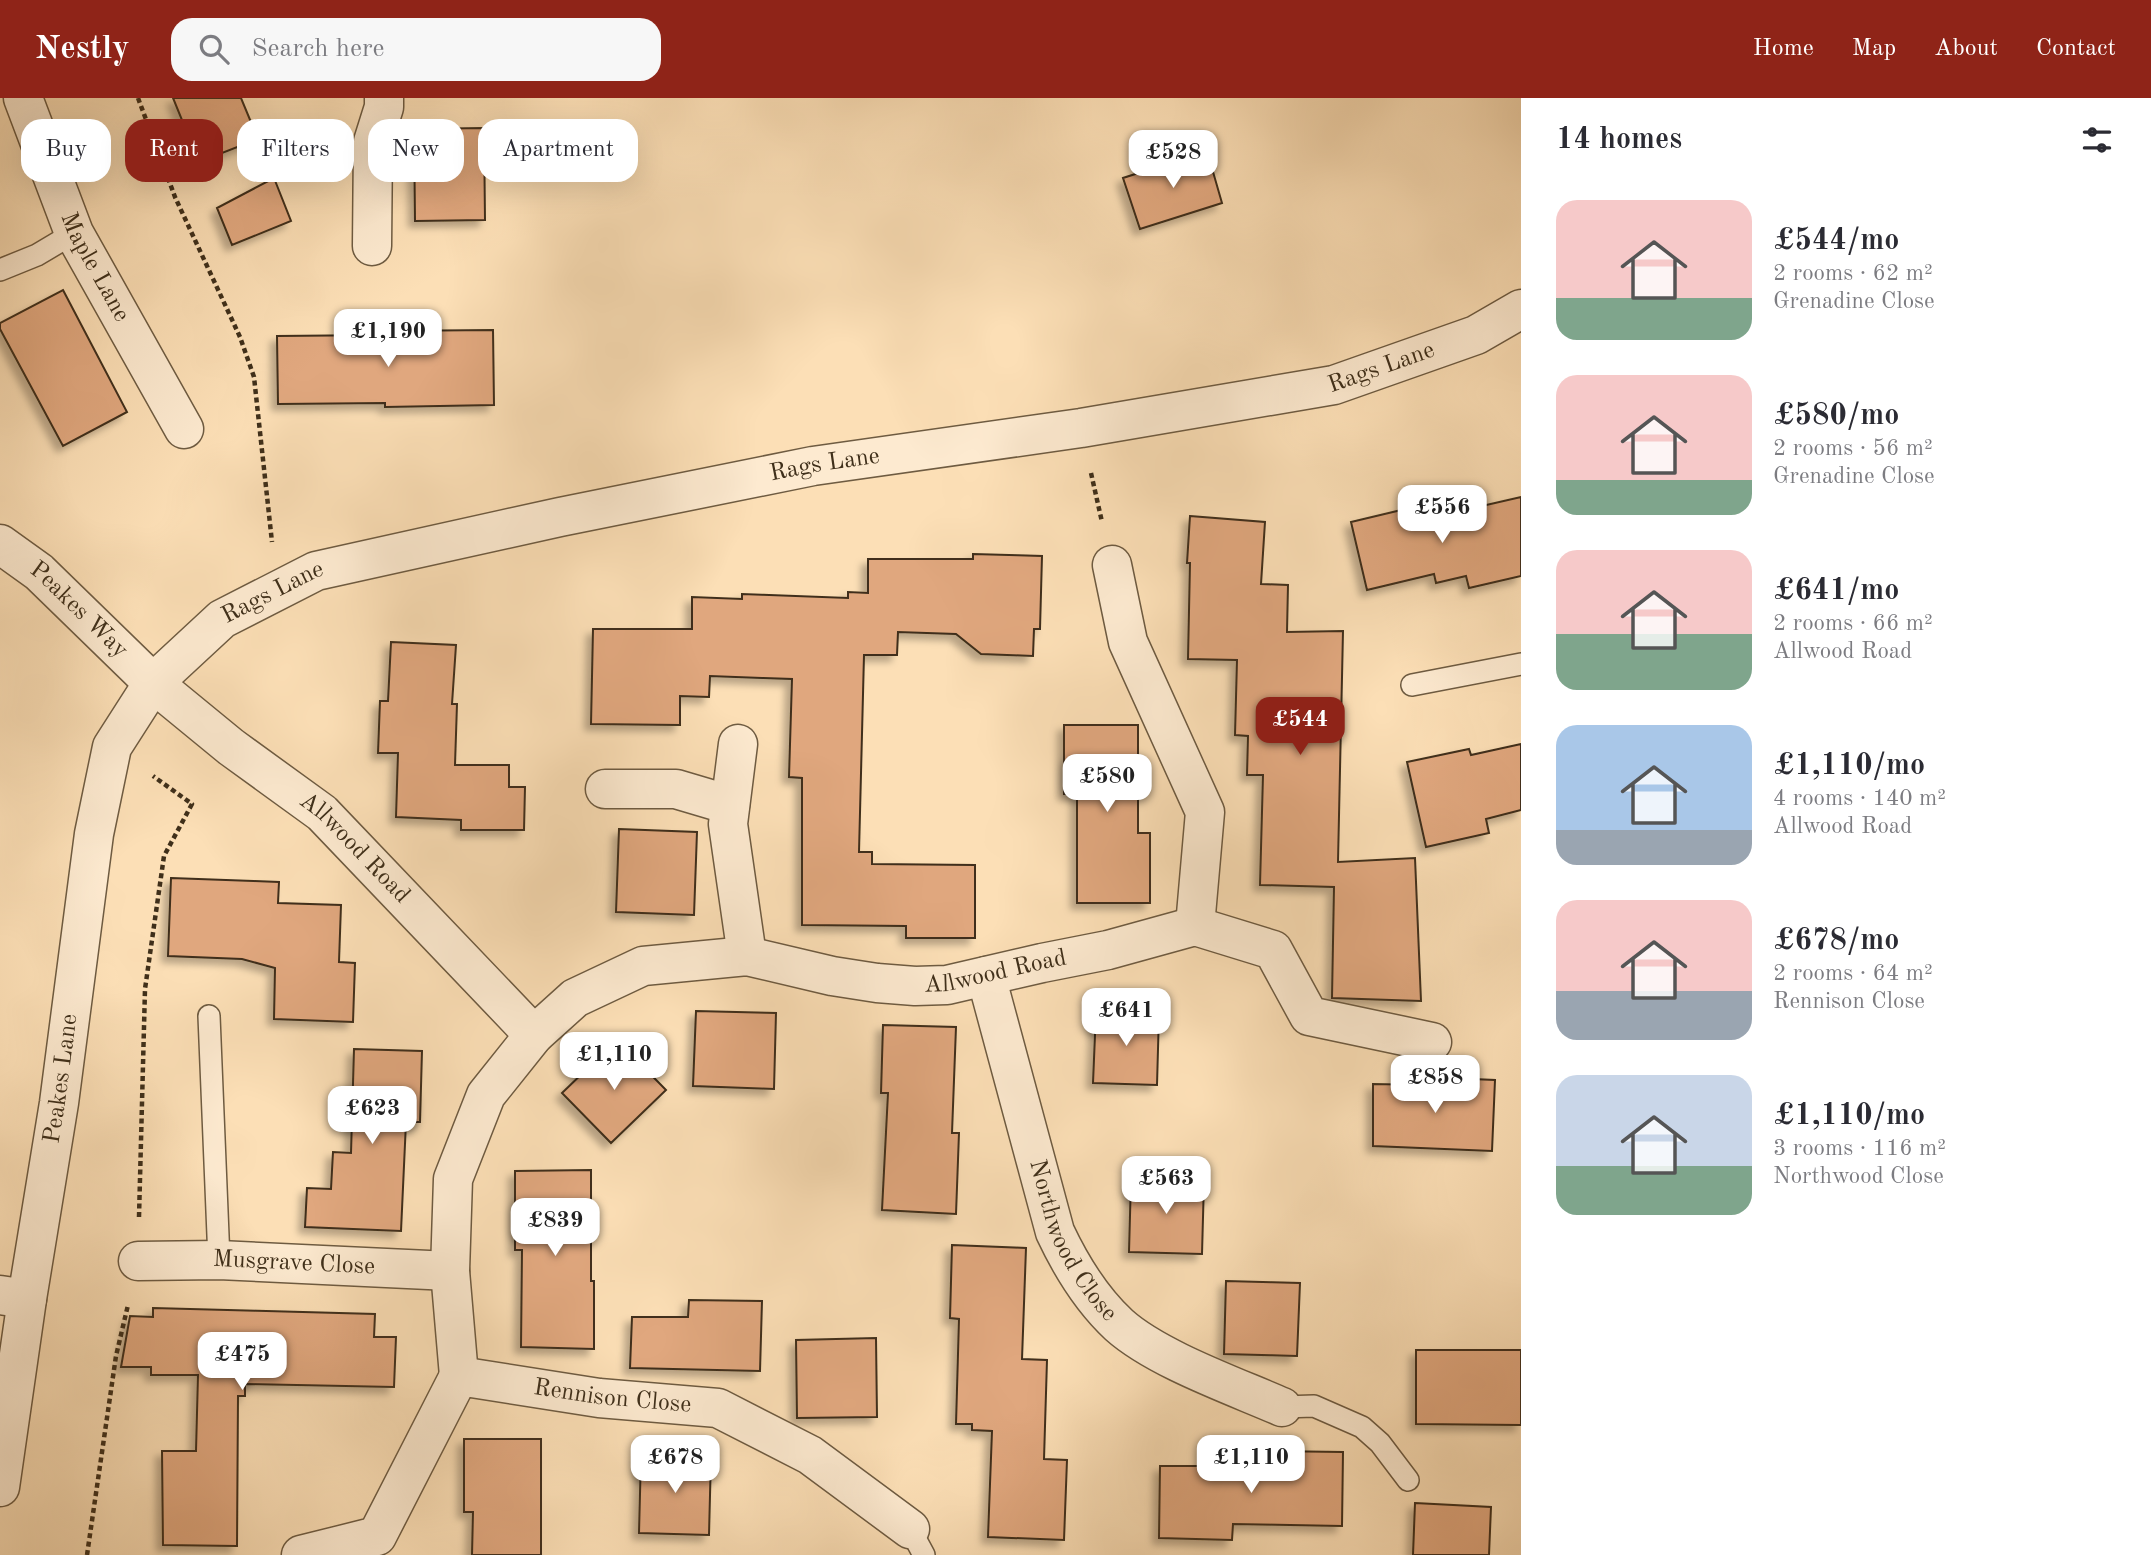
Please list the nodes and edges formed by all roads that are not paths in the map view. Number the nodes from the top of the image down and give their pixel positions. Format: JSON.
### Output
{"nodes":[{"id":1,"x":23,"y":98,"type":"edge"},
{"id":2,"x":384,"y":98,"type":"edge"},
{"id":3,"x":74,"y":233,"type":"junction"},
{"id":4,"x":372,"y":246,"type":"dead end"},
{"id":5,"x":0,"y":270,"type":"edge"},
{"id":6,"x":1521,"y":309,"type":"edge"},
{"id":7,"x":184,"y":429,"type":"dead end"},
{"id":8,"x":0,"y":544,"type":"edge"},
{"id":9,"x":1112,"y":565,"type":"road end"},
{"id":10,"x":1521,"y":664,"type":"edge"},
{"id":11,"x":153,"y":683,"type":"junction"},
{"id":12,"x":1412,"y":685,"type":"dead end"},
{"id":13,"x":738,"y":744,"type":"dead end"},
{"id":14,"x":605,"y":789,"type":"dead end"},
{"id":15,"x":730,"y":805,"type":"junction"},
{"id":16,"x":1195,"y":926,"type":"junction"},
{"id":17,"x":747,"y":956,"type":"junction"},
{"id":18,"x":986,"y":976,"type":"junction"},
{"id":19,"x":209,"y":1016,"type":"dead end"},
{"id":20,"x":534,"y":1035,"type":"junction"},
{"id":21,"x":1432,"y":1042,"type":"dead end"},
{"id":22,"x":219,"y":1260,"type":"junction"},
{"id":23,"x":138,"y":1261,"type":"road end"},
{"id":24,"x":450,"y":1271,"type":"junction"},
{"id":25,"x":14,"y":1297,"type":"edge"},
{"id":26,"x":460,"y":1376,"type":"junction"},
{"id":27,"x":1282,"y":1407,"type":"joint"},
{"id":28,"x":1408,"y":1480,"type":"dead end"},
{"id":29,"x":0,"y":1488,"type":"edge"},
{"id":30,"x":917,"y":1542,"type":"edge"},
{"id":31,"x":384,"y":1545,"type":"edge"},
{"id":32,"x":301,"y":1555,"type":"edge"}],
"edges":[{"from":1,"to":3,"type":"street","name":"Maple Lane"},
{"from":2,"to":4,"type":"street"},
{"from":3,"to":5,"type":"lane"},
{"from":3,"to":7,"type":"street","name":"Maple Lane"},
{"from":6,"to":11,"type":"street","name":"Rags Lane"},
{"from":8,"to":11,"type":"street","name":"Peakes Way"},
{"from":9,"to":16,"type":"street"},
{"from":10,"to":12,"type":"lane"},
{"from":11,"to":20,"type":"street","name":"Allwood Road"},
{"from":11,"to":25,"type":"street","name":"Peakes Lane"},
{"from":13,"to":15,"type":"street"},
{"from":14,"to":15,"type":"street"},
{"from":15,"to":17,"type":"street"},
{"from":16,"to":18,"type":"street","name":"Allwood Road"},
{"from":16,"to":21,"type":"street"},
{"from":17,"to":18,"type":"street","name":"Allwood Road"},
{"from":17,"to":20,"type":"street","name":"Allwood Road"},
{"from":18,"to":27,"type":"street","name":"Northwood Close"},
{"from":19,"to":22,"type":"lane"},
{"from":20,"to":24,"type":"street","name":"Allwood Road"},
{"from":22,"to":23,"type":"street","name":"Musgrave Close"},
{"from":22,"to":24,"type":"street","name":"Musgrave Close"},
{"from":24,"to":26,"type":"street","name":"Allwood Road"},
{"from":25,"to":29,"type":"street","name":"Peakes Lane"},
{"from":26,"to":30,"type":"street","name":"Rennison Close"},
{"from":26,"to":31,"type":"street"},
{"from":27,"to":28,"type":"lane"},
{"from":31,"to":32,"type":"street"}]}
